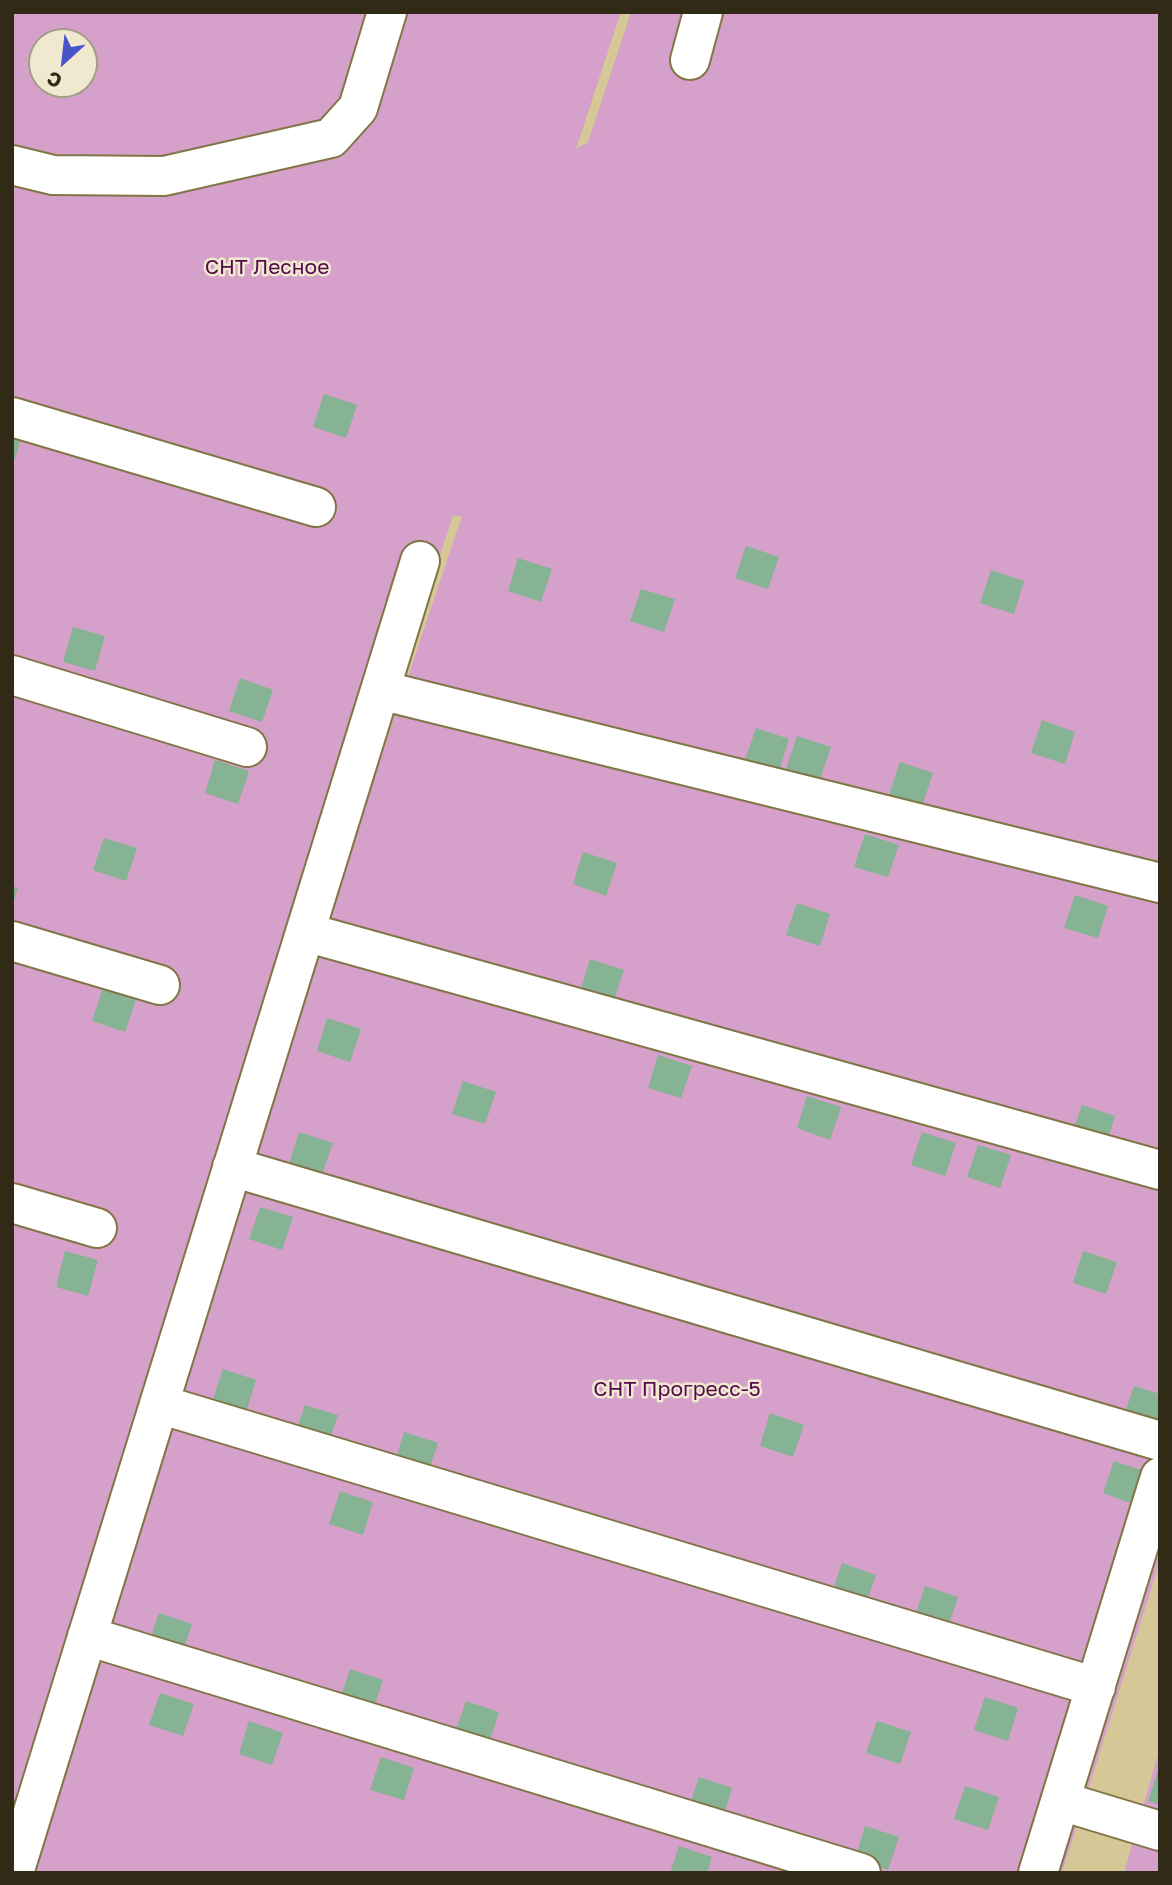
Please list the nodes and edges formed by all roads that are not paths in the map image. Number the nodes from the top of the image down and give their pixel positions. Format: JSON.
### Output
{"nodes":[{"id":1,"x":387,"y":12,"type":"edge"},
{"id":2,"x":704,"y":12,"type":"edge"},
{"id":3,"x":690,"y":60,"type":"dead end"},
{"id":4,"x":12,"y":165,"type":"edge"},
{"id":5,"x":12,"y":417,"type":"edge"},
{"id":6,"x":316,"y":507,"type":"dead end"},
{"id":7,"x":420,"y":561,"type":"dead end"},
{"id":8,"x":12,"y":675,"type":"edge"},
{"id":9,"x":380,"y":690,"type":"junction"},
{"id":10,"x":247,"y":747,"type":"dead end"},
{"id":11,"x":1160,"y":883,"type":"edge"},
{"id":12,"x":305,"y":932,"type":"junction"},
{"id":13,"x":12,"y":941,"type":"edge"},
{"id":14,"x":160,"y":985,"type":"dead end"},
{"id":15,"x":232,"y":1167,"type":"junction"},
{"id":16,"x":1160,"y":1170,"type":"edge"},
{"id":17,"x":12,"y":1203,"type":"edge"},
{"id":18,"x":97,"y":1228,"type":"dead end"},
{"id":19,"x":159,"y":1404,"type":"junction"},
{"id":20,"x":1160,"y":1441,"type":"edge"},
{"id":21,"x":1160,"y":1477,"type":"edge"},
{"id":22,"x":1149,"y":1556,"type":"edge"},
{"id":23,"x":87,"y":1636,"type":"junction"},
{"id":24,"x":1096,"y":1688,"type":"junction"},
{"id":25,"x":1060,"y":1801,"type":"junction"},
{"id":26,"x":1160,"y":1831,"type":"edge"},
{"id":27,"x":13,"y":1873,"type":"edge"},
{"id":28,"x":861,"y":1873,"type":"edge"},
{"id":29,"x":1038,"y":1873,"type":"edge"}],
"edges":[{"from":1,"to":4,"type":"street"},
{"from":2,"to":3,"type":"street"},
{"from":5,"to":6,"type":"street"},
{"from":7,"to":9,"type":"street"},
{"from":8,"to":10,"type":"street"},
{"from":9,"to":11,"type":"street"},
{"from":9,"to":12,"type":"street"},
{"from":12,"to":15,"type":"street"},
{"from":12,"to":16,"type":"street"},
{"from":13,"to":14,"type":"street"},
{"from":15,"to":19,"type":"street"},
{"from":15,"to":20,"type":"street"},
{"from":17,"to":18,"type":"street"},
{"from":19,"to":23,"type":"street"},
{"from":19,"to":24,"type":"street"},
{"from":21,"to":22,"type":"street"},
{"from":22,"to":24,"type":"street"},
{"from":23,"to":27,"type":"street"},
{"from":23,"to":28,"type":"street"},
{"from":24,"to":25,"type":"street"},
{"from":25,"to":26,"type":"street"},
{"from":25,"to":29,"type":"street"}]}
